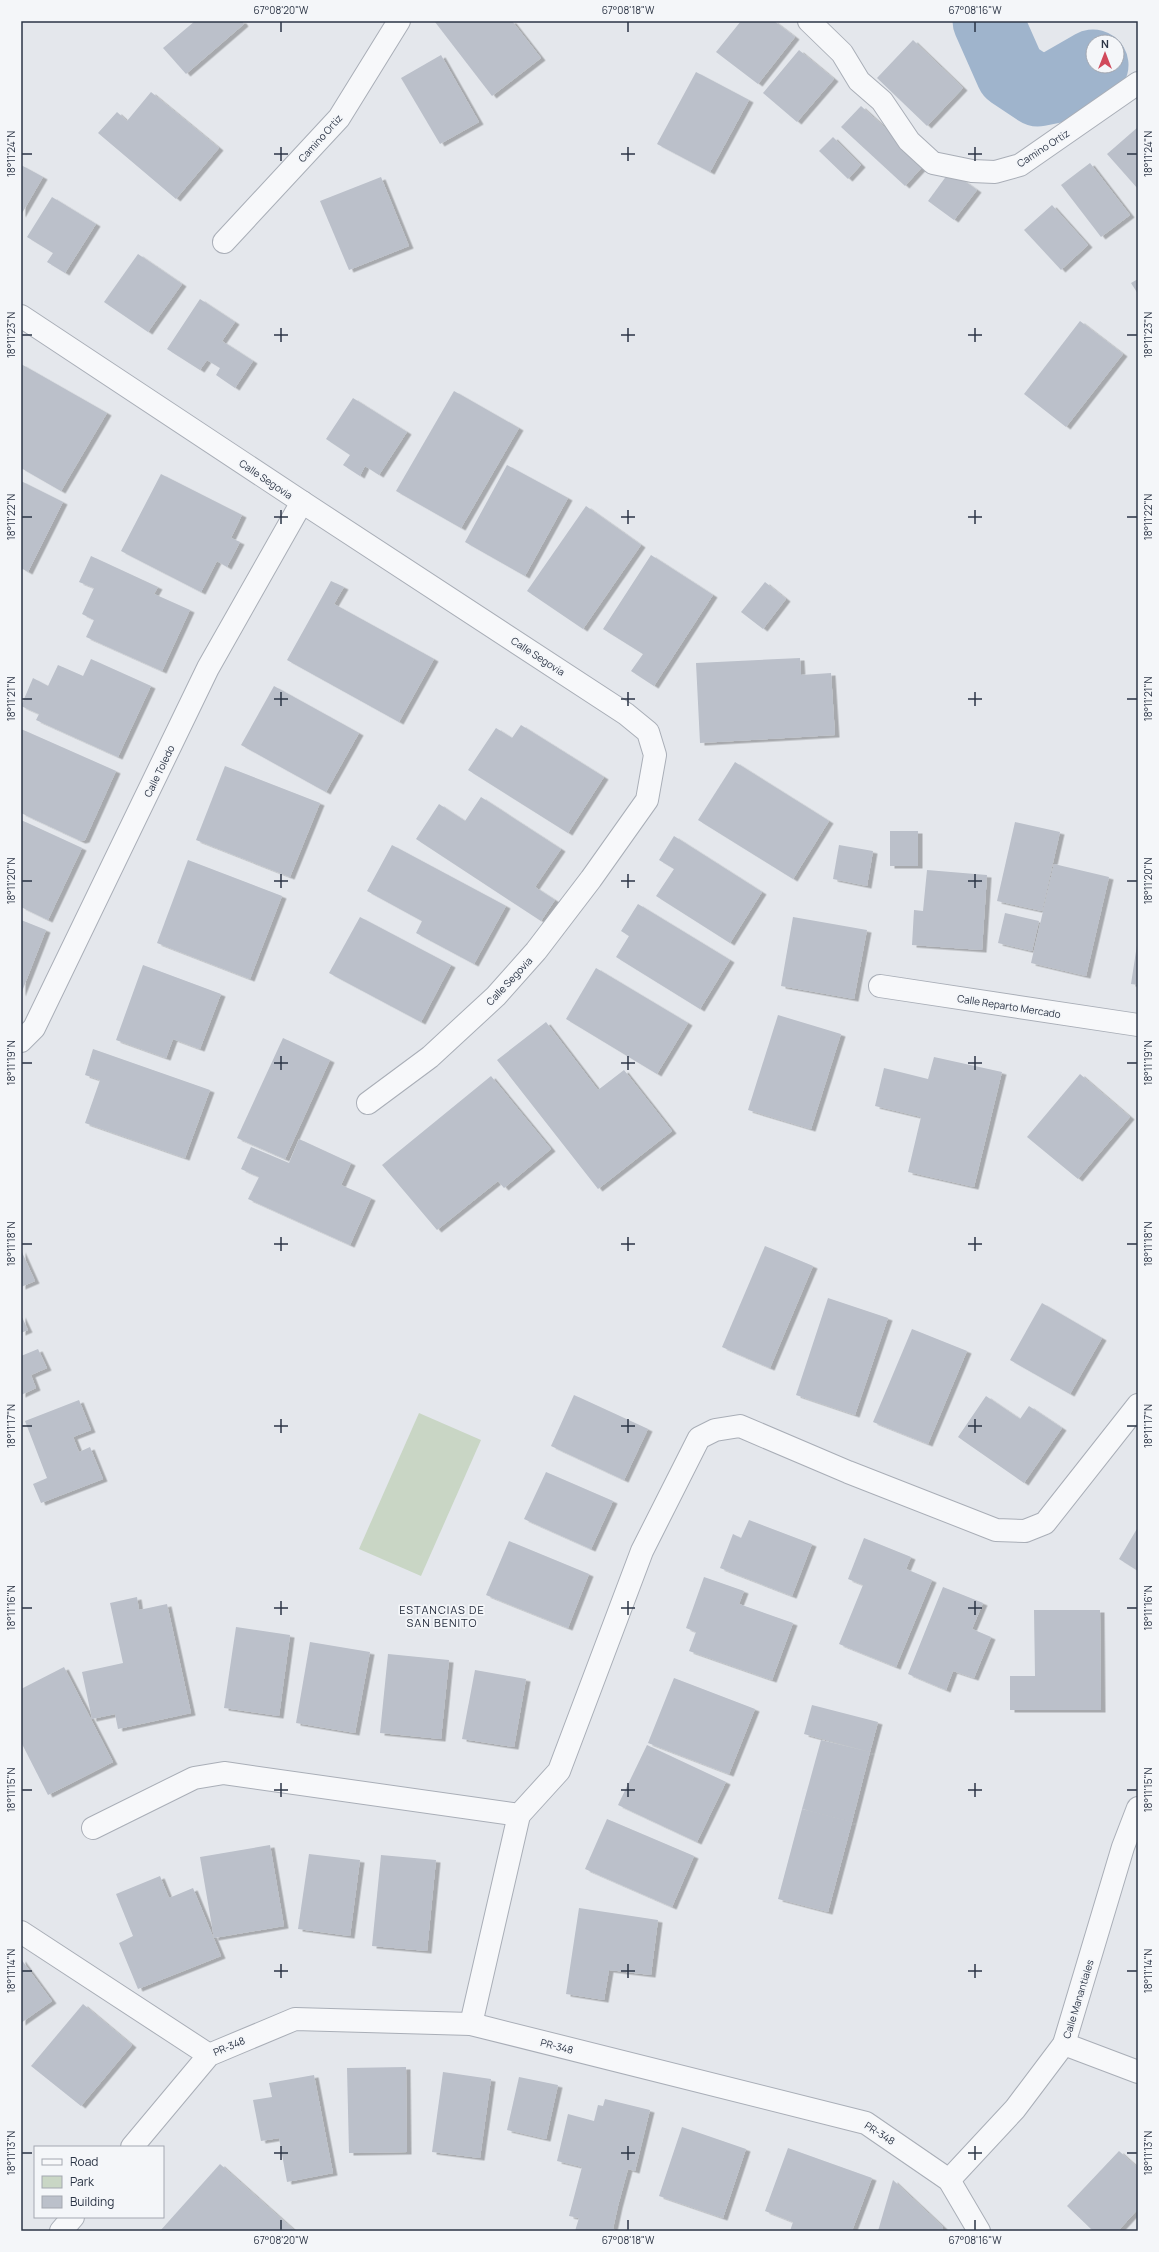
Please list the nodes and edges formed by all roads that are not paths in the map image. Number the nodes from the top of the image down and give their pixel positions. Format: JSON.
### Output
{"nodes":[{"id":1,"x":399,"y":21,"type":"edge"},
{"id":2,"x":809,"y":21,"type":"edge"},
{"id":3,"x":1138,"y":83,"type":"edge"},
{"id":4,"x":224,"y":242,"type":"dead end"},
{"id":5,"x":21,"y":316,"type":"edge"},
{"id":6,"x":302,"y":502,"type":"junction"},
{"id":7,"x":880,"y":986,"type":"dead end"},
{"id":8,"x":1138,"y":1025,"type":"edge"},
{"id":9,"x":21,"y":1041,"type":"edge"},
{"id":10,"x":368,"y":1102,"type":"dead end"},
{"id":11,"x":1138,"y":1405,"type":"edge"},
{"id":12,"x":1138,"y":1808,"type":"edge"},
{"id":13,"x":519,"y":1815,"type":"junction"},
{"id":14,"x":93,"y":1828,"type":"dead end"},
{"id":15,"x":21,"y":1932,"type":"edge"},
{"id":16,"x":471,"y":2024,"type":"junction"},
{"id":17,"x":1064,"y":2044,"type":"junction"},
{"id":18,"x":209,"y":2055,"type":"junction"},
{"id":19,"x":1138,"y":2072,"type":"edge"},
{"id":20,"x":133,"y":2146,"type":"edge"},
{"id":21,"x":949,"y":2180,"type":"junction"},
{"id":22,"x":72,"y":2218,"type":"edge"},
{"id":23,"x":61,"y":2231,"type":"edge"},
{"id":24,"x":979,"y":2231,"type":"edge"}],
"edges":[{"from":1,"to":4,"type":"street","name":"Camino Ortiz"},
{"from":2,"to":3,"type":"street","name":"Camino Ortiz"},
{"from":5,"to":6,"type":"street","name":"Calle Segovia"},
{"from":6,"to":9,"type":"street","name":"Calle Toledo"},
{"from":6,"to":10,"type":"street","name":"Calle Segovia"},
{"from":7,"to":8,"type":"street","name":"Calle Reparto Mercado"},
{"from":11,"to":13,"type":"street"},
{"from":12,"to":17,"type":"street","name":"Calle Manantiales"},
{"from":13,"to":14,"type":"street"},
{"from":13,"to":16,"type":"street"},
{"from":15,"to":18,"type":"street"},
{"from":16,"to":18,"type":"street","name":"PR-348","number":"PR-348"},
{"from":16,"to":21,"type":"street","name":"PR-348","number":"PR-348"},
{"from":17,"to":19,"type":"street"},
{"from":17,"to":21,"type":"street","name":"Calle Manantiales"},
{"from":18,"to":20,"type":"street","name":"PR-348","number":"PR-348"},
{"from":21,"to":24,"type":"street","name":"PR-348","number":"PR-348"},
{"from":22,"to":23,"type":"street"}]}
